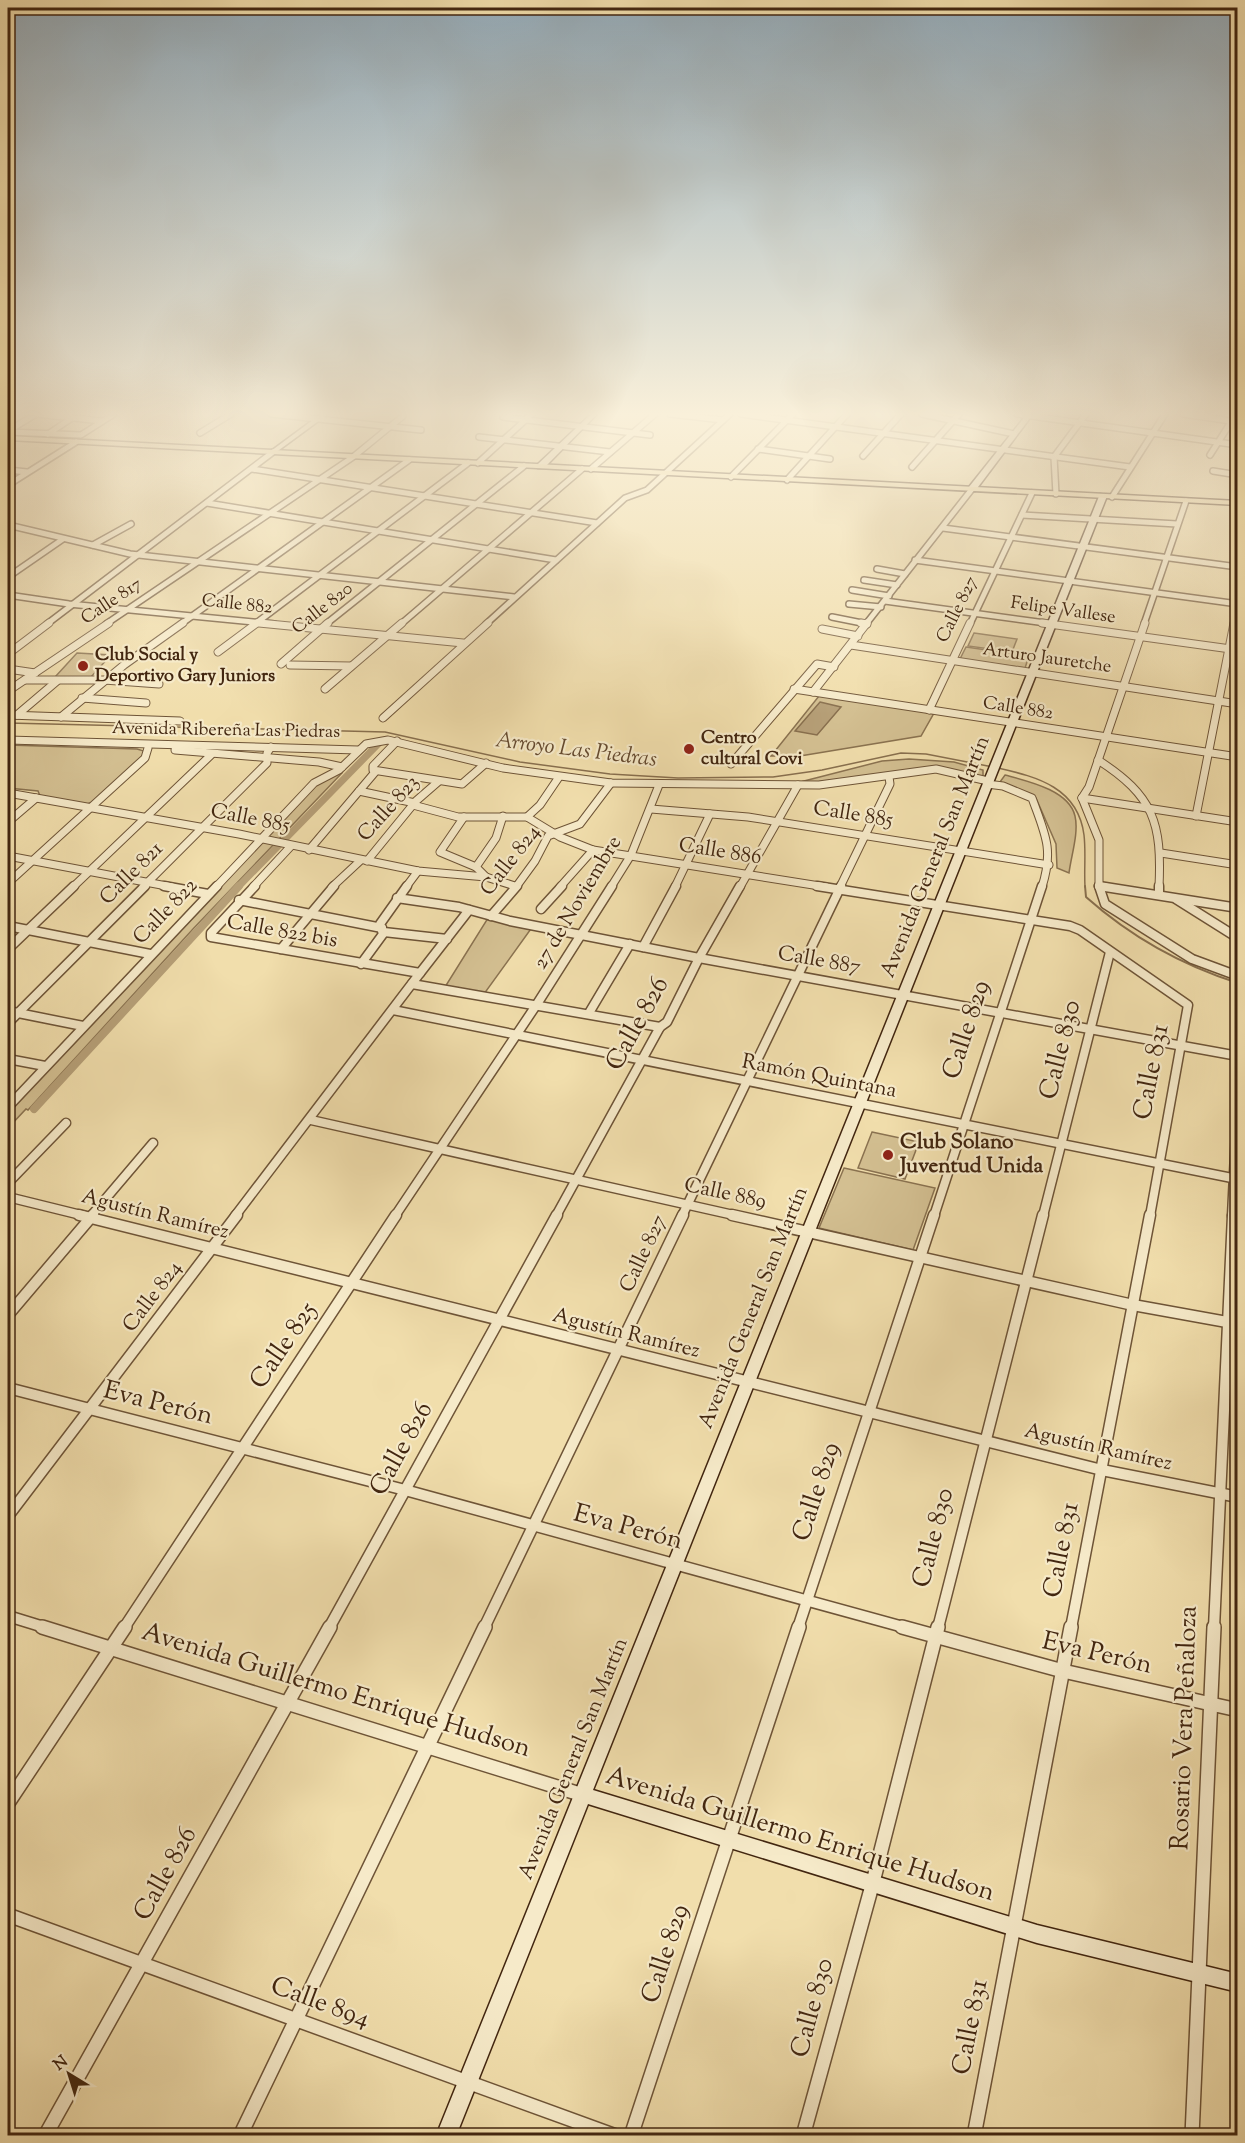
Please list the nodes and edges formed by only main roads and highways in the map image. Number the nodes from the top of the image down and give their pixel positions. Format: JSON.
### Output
{"nodes":[{"id":1,"x":1097,"y":514,"type":"edge"},
{"id":2,"x":583,"y":1795,"type":"junction"},
{"id":3,"x":1238,"y":1983,"type":"edge"},
{"id":4,"x":446,"y":2136,"type":"edge"}],
"edges":[{"from":1,"to":2,"type":"main road","name":"Avenida General San Martín"},
{"from":2,"to":3,"type":"main road","name":"Avenida Guillermo Enrique Hudson"},
{"from":2,"to":4,"type":"main road","name":"Avenida General San Martín"}]}
